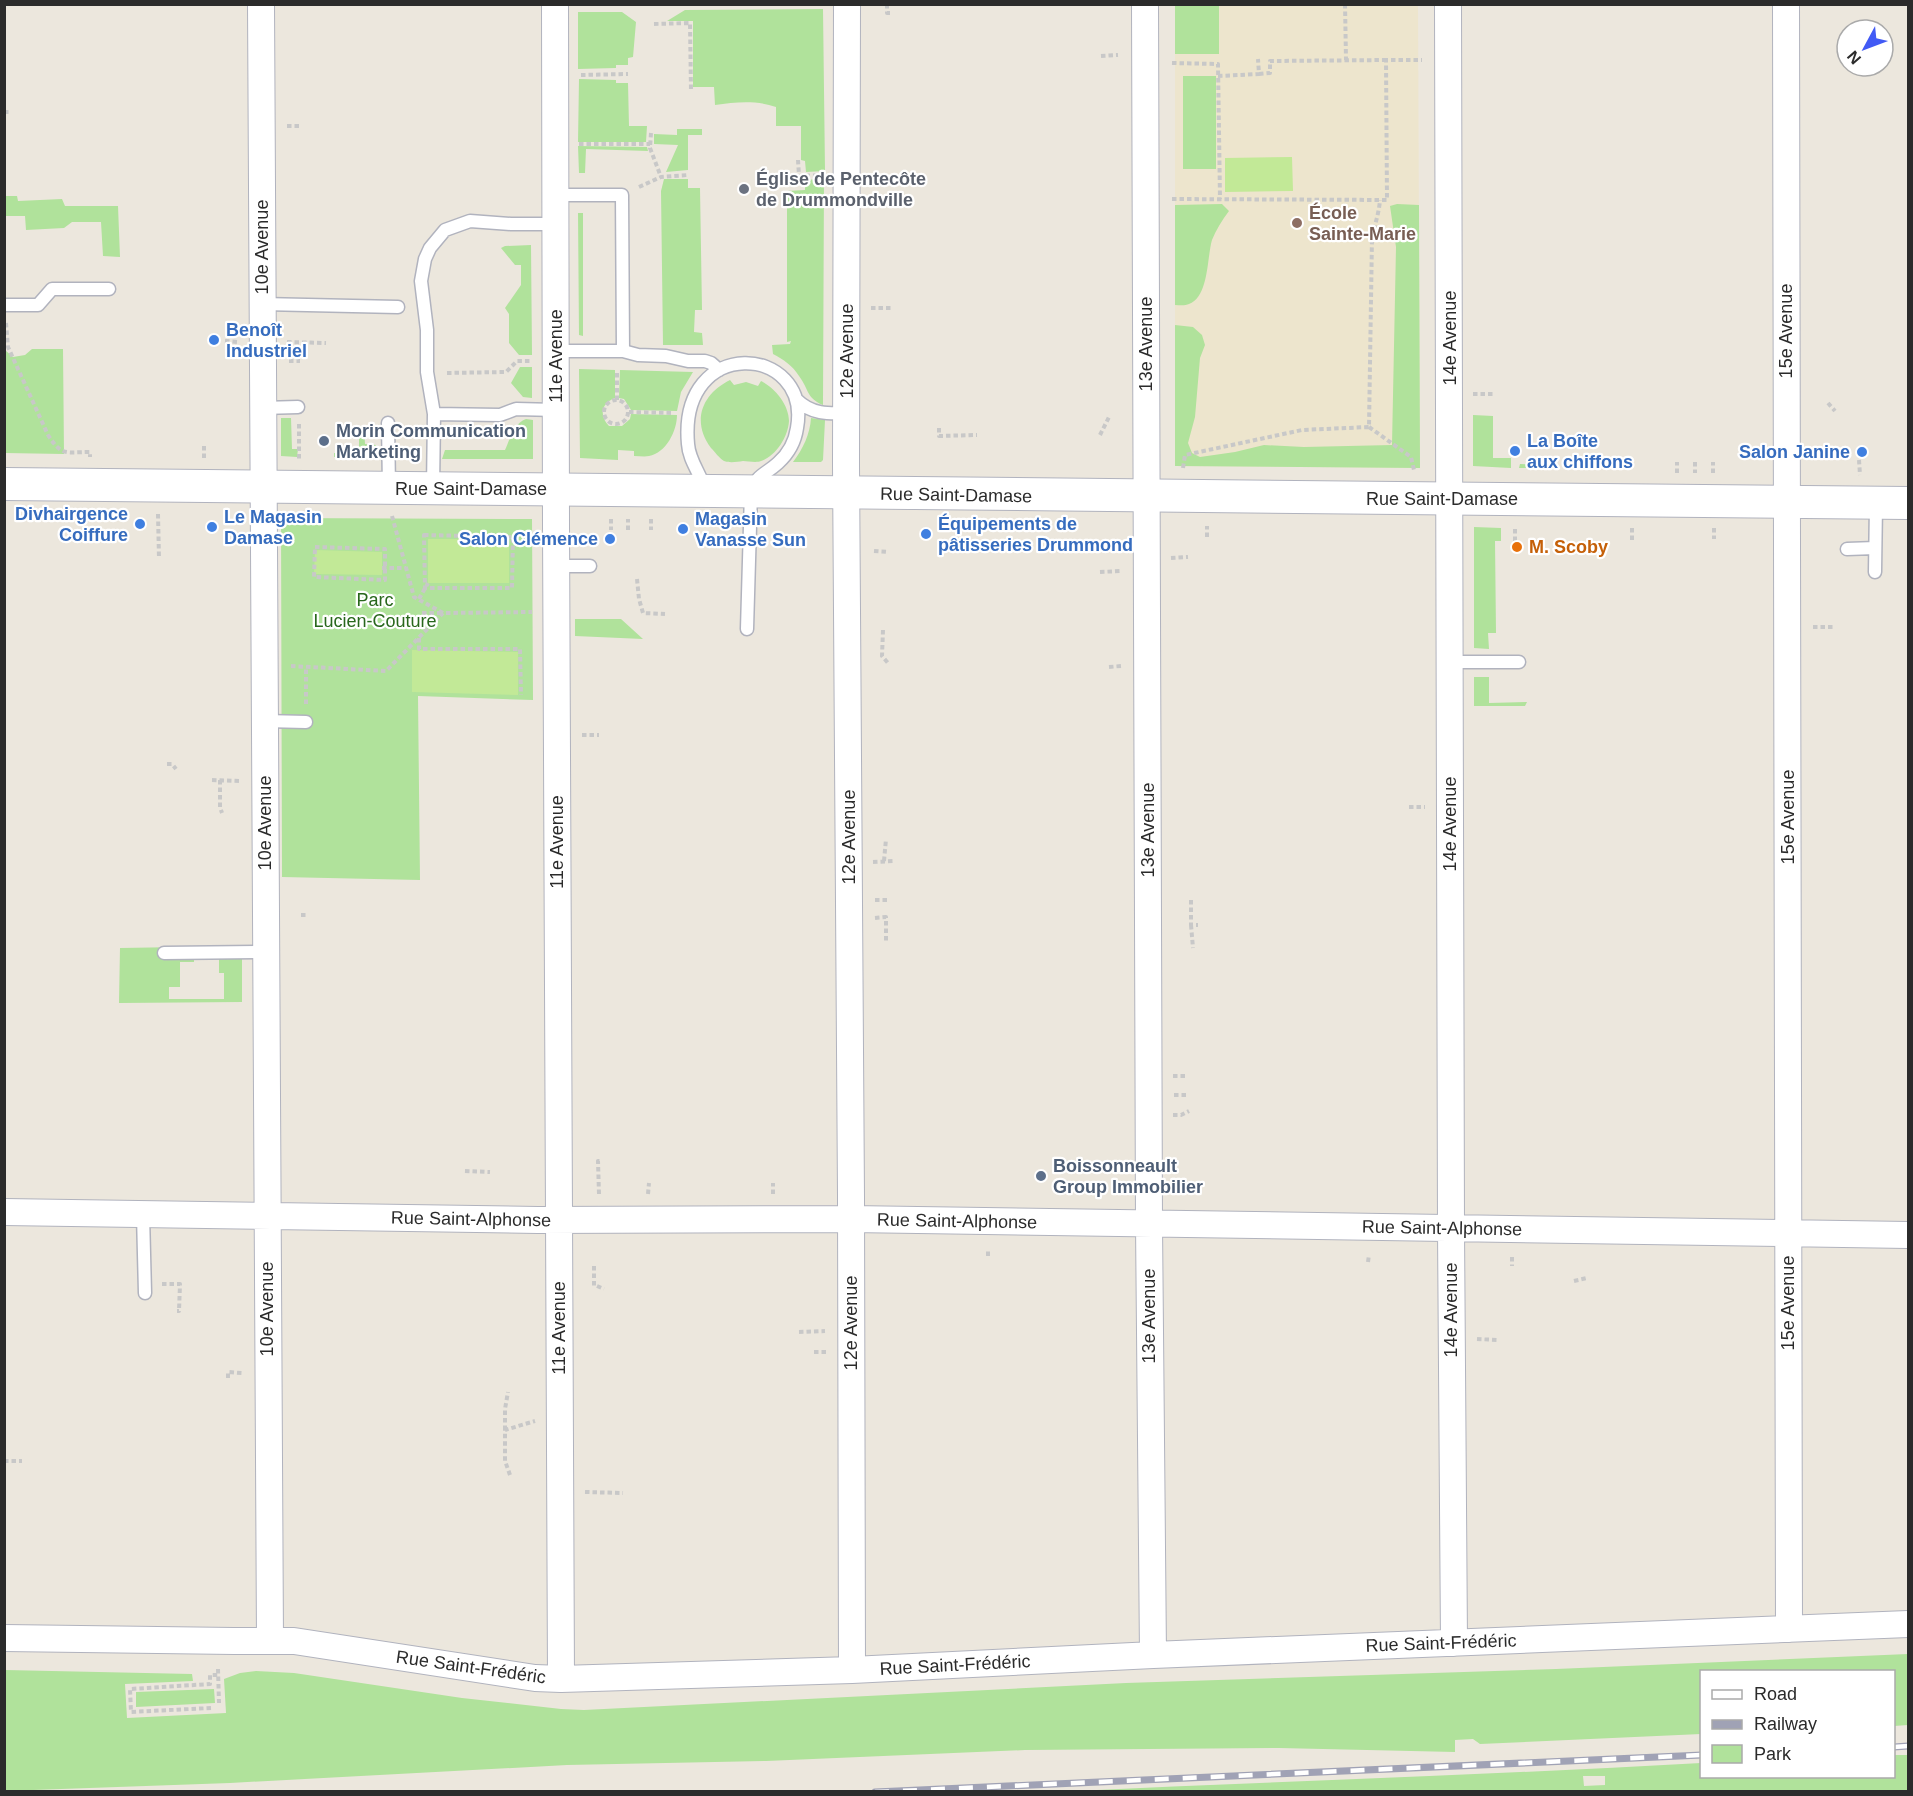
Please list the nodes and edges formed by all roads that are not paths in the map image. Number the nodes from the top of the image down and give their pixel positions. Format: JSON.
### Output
{"nodes":[{"id":1,"x":261,"y":4,"type":"edge"},
{"id":2,"x":555,"y":4,"type":"edge"},
{"id":3,"x":847,"y":4,"type":"edge"},
{"id":4,"x":1145,"y":4,"type":"edge"},
{"id":5,"x":1448,"y":4,"type":"edge"},
{"id":6,"x":1786,"y":4,"type":"edge"},
{"id":7,"x":555,"y":195,"type":"junction"},
{"id":8,"x":555,"y":224,"type":"junction"},
{"id":9,"x":109,"y":289,"type":"dead end"},
{"id":10,"x":262,"y":304,"type":"junction"},
{"id":11,"x":4,"y":305,"type":"edge"},
{"id":12,"x":398,"y":307,"type":"dead end"},
{"id":13,"x":622,"y":351,"type":"junction"},
{"id":14,"x":545,"y":356,"type":"junction"},
{"id":15,"x":719,"y":370,"type":"junction"},
{"id":16,"x":797,"y":400,"type":"junction"},
{"id":17,"x":298,"y":407,"type":"dead end"},
{"id":18,"x":262,"y":408,"type":"junction"},
{"id":19,"x":556,"y":410,"type":"junction"},
{"id":20,"x":847,"y":413,"type":"junction"},
{"id":21,"x":434,"y":414,"type":"junction"},
{"id":22,"x":388,"y":423,"type":"dead end"},
{"id":23,"x":4,"y":484,"type":"edge"},
{"id":24,"x":263,"y":488,"type":"junction"},
{"id":25,"x":434,"y":489,"type":"junction"},
{"id":26,"x":556,"y":490,"type":"junction"},
{"id":27,"x":705,"y":491,"type":"junction"},
{"id":28,"x":751,"y":492,"type":"junction"},
{"id":29,"x":847,"y":494,"type":"junction"},
{"id":30,"x":1147,"y":497,"type":"junction"},
{"id":31,"x":1450,"y":498,"type":"junction"},
{"id":32,"x":390,"y":502,"type":"junction"},
{"id":33,"x":1786,"y":502,"type":"junction"},
{"id":34,"x":1876,"y":502,"type":"junction"},
{"id":35,"x":1908,"y":503,"type":"edge"},
{"id":36,"x":1847,"y":549,"type":"dead end"},
{"id":37,"x":1875,"y":549,"type":"junction"},
{"id":38,"x":556,"y":566,"type":"junction"},
{"id":39,"x":590,"y":566,"type":"dead end"},
{"id":40,"x":1875,"y":572,"type":"dead end"},
{"id":41,"x":747,"y":629,"type":"dead end"},
{"id":42,"x":1450,"y":662,"type":"junction"},
{"id":43,"x":1520,"y":662,"type":"dead end"},
{"id":44,"x":265,"y":721,"type":"junction"},
{"id":45,"x":306,"y":722,"type":"road end"},
{"id":46,"x":265,"y":952,"type":"junction"},
{"id":47,"x":164,"y":953,"type":"dead end"},
{"id":48,"x":4,"y":1212,"type":"edge"},
{"id":49,"x":143,"y":1215,"type":"junction"},
{"id":50,"x":266,"y":1217,"type":"junction"},
{"id":51,"x":559,"y":1220,"type":"junction"},
{"id":52,"x":851,"y":1220,"type":"junction"},
{"id":53,"x":1149,"y":1224,"type":"junction"},
{"id":54,"x":1451,"y":1229,"type":"junction"},
{"id":55,"x":1788,"y":1233,"type":"junction"},
{"id":56,"x":1908,"y":1235,"type":"edge"},
{"id":57,"x":145,"y":1288,"type":"road end"},
{"id":58,"x":1908,"y":1624,"type":"edge"},
{"id":59,"x":1789,"y":1629,"type":"junction"},
{"id":60,"x":4,"y":1638,"type":"edge"},
{"id":61,"x":270,"y":1641,"type":"junction"},
{"id":62,"x":1454,"y":1643,"type":"junction"},
{"id":63,"x":1153,"y":1655,"type":"junction"},
{"id":64,"x":852,"y":1670,"type":"junction"},
{"id":65,"x":561,"y":1679,"type":"junction"}],
"edges":[{"from":1,"to":10,"type":"street","name":"10e Avenue"},
{"from":2,"to":7,"type":"street","name":"11e Avenue"},
{"from":3,"to":20,"type":"street","name":"12e Avenue"},
{"from":4,"to":30,"type":"street","name":"13e Avenue"},
{"from":5,"to":31,"type":"street","name":"14e Avenue"},
{"from":6,"to":33,"type":"street","name":"15e Avenue"},
{"from":7,"to":8,"type":"street","name":"11e Avenue"},
{"from":7,"to":13,"type":"lane"},
{"from":8,"to":14,"type":"street","name":"11e Avenue"},
{"from":8,"to":21,"type":"lane"},
{"from":9,"to":11,"type":"lane"},
{"from":10,"to":12,"type":"lane"},
{"from":10,"to":18,"type":"street","name":"10e Avenue"},
{"from":13,"to":14,"type":"lane"},
{"from":13,"to":15,"type":"lane"},
{"from":14,"to":19,"type":"street","name":"11e Avenue"},
{"from":15,"to":16,"type":"lane"},
{"from":15,"to":27,"type":"lane"},
{"from":16,"to":20,"type":"lane"},
{"from":16,"to":28,"type":"lane"},
{"from":17,"to":18,"type":"lane"},
{"from":18,"to":24,"type":"street","name":"10e Avenue"},
{"from":19,"to":21,"type":"lane"},
{"from":19,"to":26,"type":"street","name":"11e Avenue"},
{"from":20,"to":29,"type":"street","name":"12e Avenue"},
{"from":21,"to":25,"type":"lane"},
{"from":22,"to":32,"type":"lane"},
{"from":23,"to":24,"type":"street","name":"Rue Saint-Damase"},
{"from":24,"to":32,"type":"street","name":"Rue Saint-Damase"},
{"from":24,"to":44,"type":"street","name":"10e Avenue"},
{"from":25,"to":26,"type":"street","name":"Rue Saint-Damase"},
{"from":25,"to":32,"type":"street","name":"Rue Saint-Damase"},
{"from":26,"to":27,"type":"street","name":"Rue Saint-Damase"},
{"from":26,"to":38,"type":"street","name":"11e Avenue"},
{"from":27,"to":28,"type":"street","name":"Rue Saint-Damase"},
{"from":28,"to":29,"type":"street","name":"Rue Saint-Damase"},
{"from":28,"to":41,"type":"lane"},
{"from":29,"to":30,"type":"street","name":"Rue Saint-Damase"},
{"from":29,"to":52,"type":"street","name":"12e Avenue"},
{"from":30,"to":31,"type":"street","name":"Rue Saint-Damase"},
{"from":30,"to":53,"type":"street","name":"13e Avenue"},
{"from":31,"to":33,"type":"street","name":"Rue Saint-Damase"},
{"from":31,"to":42,"type":"street","name":"14e Avenue"},
{"from":33,"to":34,"type":"street","name":"Rue Saint-Damase"},
{"from":33,"to":55,"type":"street","name":"15e Avenue"},
{"from":34,"to":35,"type":"street","name":"Rue Saint-Damase"},
{"from":34,"to":37,"type":"lane"},
{"from":36,"to":37,"type":"lane"},
{"from":37,"to":40,"type":"lane"},
{"from":38,"to":39,"type":"lane"},
{"from":38,"to":51,"type":"street","name":"11e Avenue"},
{"from":42,"to":43,"type":"lane"},
{"from":42,"to":54,"type":"street","name":"14e Avenue"},
{"from":44,"to":45,"type":"lane"},
{"from":44,"to":46,"type":"street","name":"10e Avenue"},
{"from":46,"to":47,"type":"lane"},
{"from":46,"to":50,"type":"street","name":"10e Avenue"},
{"from":48,"to":49,"type":"street","name":"Rue Saint-Alphonse"},
{"from":49,"to":50,"type":"street","name":"Rue Saint-Alphonse"},
{"from":49,"to":57,"type":"lane"},
{"from":50,"to":51,"type":"street","name":"Rue Saint-Alphonse"},
{"from":50,"to":61,"type":"street","name":"10e Avenue"},
{"from":51,"to":52,"type":"street","name":"Rue Saint-Alphonse"},
{"from":51,"to":65,"type":"street","name":"11e Avenue"},
{"from":52,"to":53,"type":"street","name":"Rue Saint-Alphonse"},
{"from":52,"to":64,"type":"street","name":"12e Avenue"},
{"from":53,"to":54,"type":"street","name":"Rue Saint-Alphonse"},
{"from":53,"to":63,"type":"street","name":"13e Avenue"},
{"from":54,"to":55,"type":"street","name":"Rue Saint-Alphonse"},
{"from":54,"to":62,"type":"street","name":"14e Avenue"},
{"from":55,"to":56,"type":"street","name":"Rue Saint-Alphonse"},
{"from":55,"to":59,"type":"street","name":"15e Avenue"},
{"from":58,"to":59,"type":"street","name":"Rue Saint-Frédéric"},
{"from":59,"to":62,"type":"street","name":"Rue Saint-Frédéric"},
{"from":60,"to":61,"type":"street","name":"Rue Saint-Frédéric"},
{"from":61,"to":65,"type":"street","name":"Rue Saint-Frédéric"},
{"from":62,"to":63,"type":"street","name":"Rue Saint-Frédéric"},
{"from":63,"to":64,"type":"street","name":"Rue Saint-Frédéric"},
{"from":64,"to":65,"type":"street","name":"Rue Saint-Frédéric"}]}
